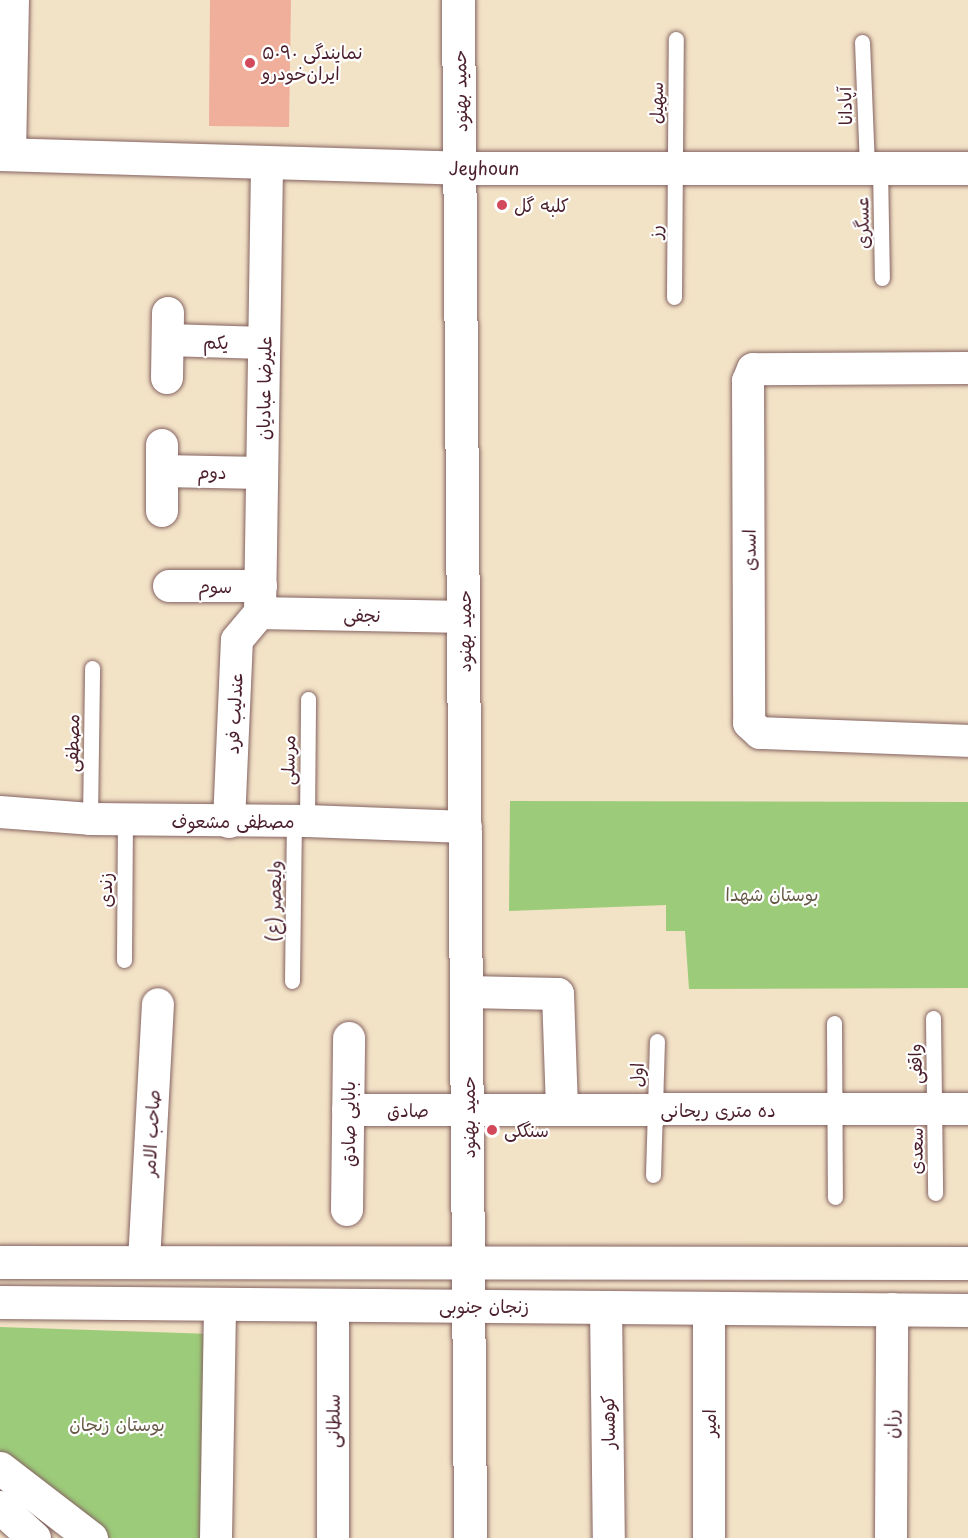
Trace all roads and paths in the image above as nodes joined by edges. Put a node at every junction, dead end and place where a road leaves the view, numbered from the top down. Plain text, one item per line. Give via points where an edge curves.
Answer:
1 (13, 0) edge
2 (458, 0) edge
3 (676, 39) dead end
4 (861, 42) dead end
5 (5, 154) edge
6 (267, 163) junction
7 (461, 168) junction
8 (676, 168) junction
9 (873, 168) junction
10 (968, 168) edge
11 (882, 278) dead end
12 (674, 297) dead end
13 (264, 344) junction
14 (968, 368) edge
15 (167, 378) dead end
16 (262, 473) junction
17 (162, 511) dead end
18 (169, 586) dead end
19 (261, 599) junction
20 (464, 617) junction
21 (92, 668) dead end
22 (309, 699) dead end
23 (968, 741) edge
24 (0, 812) edge
25 (90, 819) junction
26 (125, 820) junction
27 (301, 821) junction
28 (229, 822) junction
29 (466, 827) junction
30 (124, 960) dead end
31 (292, 981) dead end
32 (467, 992) junction
33 (158, 1004) dead end
34 (933, 1018) dead end
35 (834, 1023) dead end
36 (349, 1038) dead end
37 (657, 1041) dead end
38 (936, 1109) junction
39 (968, 1109) edge
40 (348, 1110) junction
41 (562, 1110) junction
42 (656, 1110) junction
43 (834, 1110) junction
44 (468, 1111) junction
45 (653, 1175) dead end
46 (935, 1193) dead end
47 (836, 1197) dead end
48 (347, 1210) dead end
49 (0, 1262) edge
50 (144, 1262) junction
51 (469, 1262) junction
52 (968, 1263) edge
53 (0, 1302) edge
54 (220, 1304) junction
55 (333, 1305) junction
56 (469, 1306) junction
57 (606, 1307) junction
58 (709, 1308) junction
59 (892, 1309) junction
60 (968, 1310) edge
61 (0, 1468) edge
62 (0, 1507) edge
63 (34, 1538) edge
64 (90, 1538) edge
65 (216, 1538) edge
66 (333, 1538) edge
67 (470, 1538) edge
68 (609, 1538) edge
69 (709, 1538) edge
70 (891, 1538) edge

1 - 5 street
2 - 7 main road, حمید بهنود
3 - 8 lane, سهیل
4 - 9 lane, آپادانا
5 - 6 main road, Jeyhoun
6 - 7 main road, Jeyhoun
6 - 13 street, علیرضا عبادیان
7 - 8 main road, Jeyhoun
7 - 20 main road, حمید بهنود
8 - 9 main road, Jeyhoun
8 - 12 lane, رز
9 - 10 main road, Jeyhoun
9 - 11 lane, عسگری
13 - 15 street, یکم via 168,326
13 - 16 street, علیرضا عبادیان
14 - 23 street, اسدی via 753,369 748,381 749,723 760,733
16 - 17 street, دوم via 162,458
16 - 19 street, علیرضا عبادیان
18 - 19 street, سوم
19 - 20 street, نجفی
19 - 28 street, عندلیب فرد via 237,640
20 - 29 main road, حمید بهنود
21 - 25 lane, مصطفی
22 - 27 lane, مرسلی
24 - 25 street, مصطفی مشعوف
25 - 26 street, مصطفی مشعوف
26 - 28 street, مصطفی مشعوف
26 - 30 lane, زندی
27 - 28 street, مصطفی مشعوف
27 - 29 street, مصطفی مشعوف
27 - 31 lane, ولیعصر (ع)
29 - 32 main road, حمید بهنود
32 - 41 street via 558,994
32 - 44 main road, حمید بهنود
33 - 50 street, صاحب الامر
34 - 38 lane, واقفی
35 - 43 lane
36 - 40 street, بابایی صادق
37 - 42 lane, اول
38 - 39 street, ده متری ریحانی
38 - 43 street, ده متری ریحانی
38 - 46 lane, سعدی
40 - 44 street, صادق
40 - 48 street, بابایی صادق
41 - 42 street, ده متری ریحانی
41 - 44 street, ده متری ریحانی
42 - 43 street, ده متری ریحانی
42 - 45 lane, اول
43 - 47 lane
44 - 51 main road, حمید بهنود
49 - 50 main road
50 - 51 main road
51 - 52 main road
51 - 56 main road, حمید بهنود
53 - 54 main road, زنجان جنوبی
54 - 55 main road, زنجان جنوبی
54 - 65 street
55 - 56 main road, زنجان جنوبی
55 - 66 street, سلطانی
56 - 57 main road, زنجان جنوبی
56 - 67 main road
57 - 58 main road, زنجان جنوبی
57 - 68 street, کوهسار
58 - 59 main road, زنجان جنوبی
58 - 69 street, امیر
59 - 60 main road, زنجان جنوبی
59 - 70 street, رزان
61 - 64 main road
62 - 63 main road

